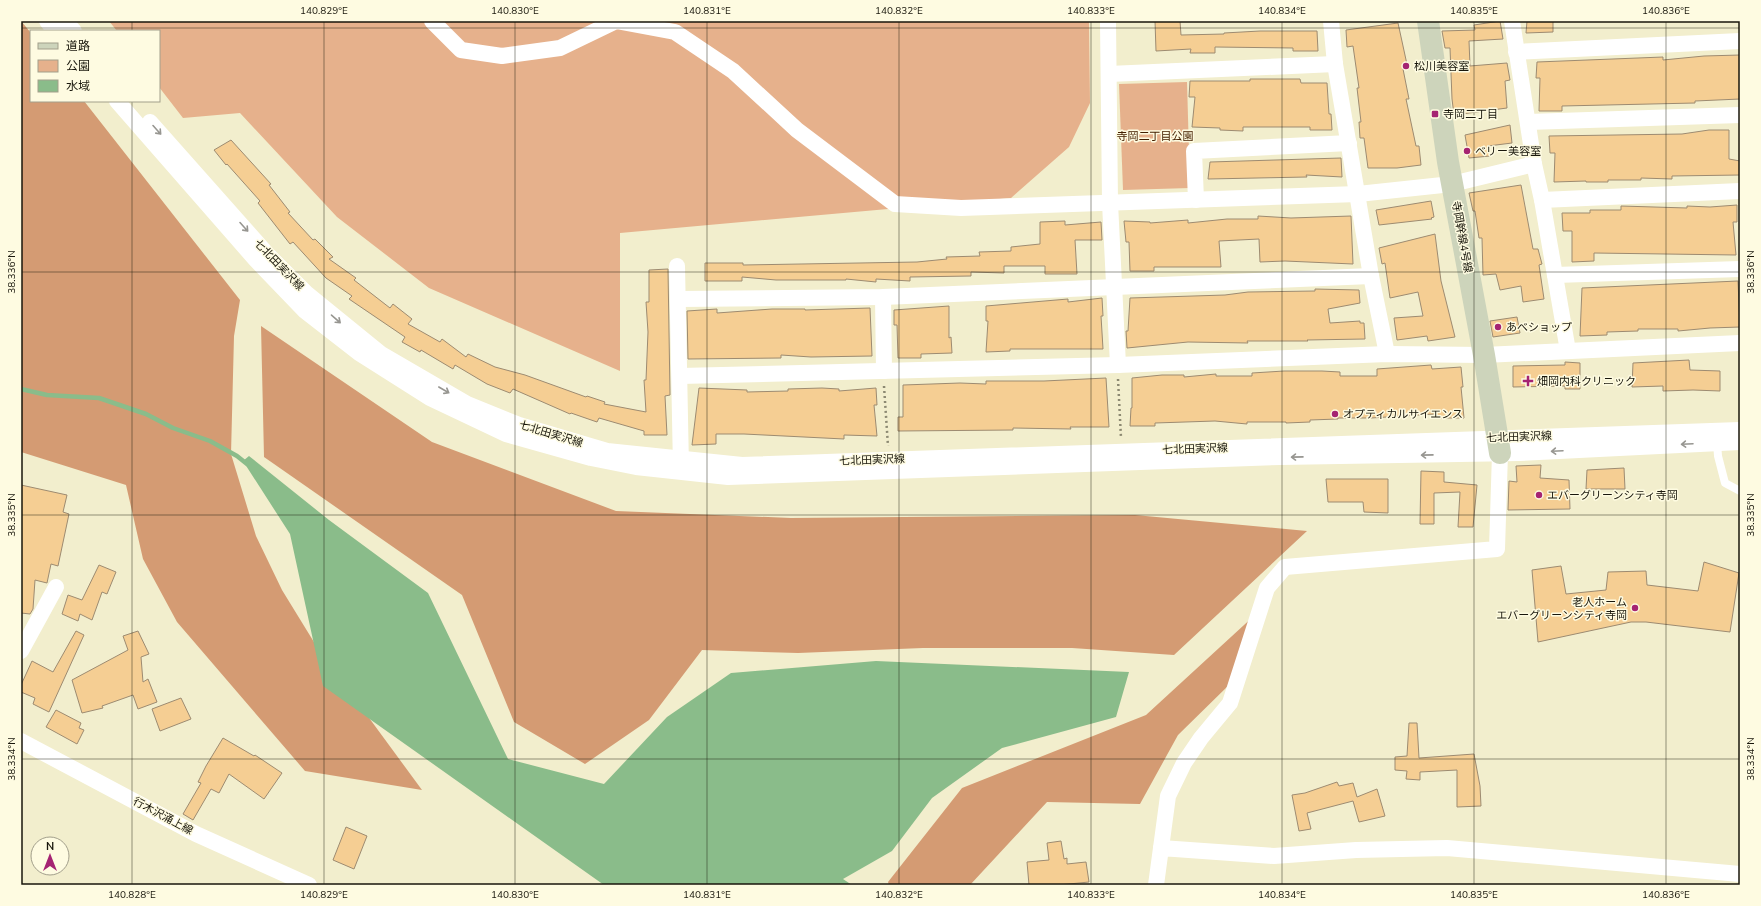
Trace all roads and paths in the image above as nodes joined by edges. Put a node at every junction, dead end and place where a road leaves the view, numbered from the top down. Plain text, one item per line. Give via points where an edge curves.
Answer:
1 (47, 21) edge
2 (65, 21) edge
3 (432, 21) edge
4 (1108, 21) edge
5 (1331, 21) edge
6 (1428, 21) edge
7 (1512, 21) edge
8 (54, 30) edge
9 (73, 30) edge
10 (1740, 41) edge
11 (1516, 52) junction
12 (1335, 64) junction
13 (1109, 74) junction
14 (118, 102) edge
15 (132, 102) edge
16 (1740, 115) edge
17 (1528, 122) junction
18 (1349, 143) junction
19 (1534, 164) junction
20 (1452, 184) junction
21 (1740, 191) edge
22 (1358, 194) junction
23 (1196, 200) junction
24 (1542, 200) junction
25 (1110, 203) junction
26 (677, 266) dead end
27 (1740, 268) edge
28 (1556, 275) junction
29 (1371, 276) junction
30 (1115, 286) junction
31 (883, 297) junction
32 (678, 299) junction
33 (1740, 343) edge
34 (1568, 351) junction
35 (1387, 354) junction
36 (1484, 355) junction
37 (1118, 365) junction
38 (884, 371) junction
39 (680, 376) junction
40 (1740, 430) edge
41 (1121, 441) dead end
42 (1740, 442) edge
43 (1717, 443) junction
44 (1499, 445) junction
45 (888, 448) dead end
46 (681, 466) junction
47 (1740, 491) edge
48 (56, 587) dead end
49 (21, 651) edge
50 (21, 741) edge
51 (1161, 848) junction
52 (1740, 874) edge
53 (309, 885) edge
54 (1156, 885) edge

1 - 8 street
2 - 9 street
3 - 25 street via 461,50 502,56 560,48 616,21 675,32 733,71 796,130 895,204 961,208
4 - 13 street
5 - 12 street
6 - 20 street, 寺岡幹線4号線
7 - 11 street
10 - 11 street
11 - 17 street
12 - 13 street
12 - 18 street
13 - 25 street
14 - 46 street via 256,260 305,311 359,354 430,398 506,434 591,458 636,467
15 -> 46 street, 七北田実沢線 via 268,255 306,293 381,354 467,404 519,425 608,451
16 - 17 street
17 - 19 street
18 - 22 street
18 - 23 street via 1194,151
19 - 20 street
19 - 24 street
20 - 22 street
20 - 36 street, 寺岡幹線4号線
21 - 24 street
22 - 23 street
22 - 29 street
23 - 25 street
24 - 28 street
25 - 30 street
26 - 32 street
27 - 28 street
28 - 34 street
29 - 30 street
29 - 35 street
30 - 31 street
30 - 37 street
31 - 32 street
31 - 38 street
32 - 39 street
33 - 34 street
34 - 36 street
35 - 36 street
35 - 37 street
36 - 44 street, 寺岡幹線4号線
37 - 38 street
37 - 41 path
38 - 39 street
38 - 45 path
39 - 46 street
40 - 44 street, 七北田実沢線
42 - 43 street
43 -> 44 street
43 - 47 lane via 1725,484
44 - 46 street via 1280,457 790,476 728,477
44 - 51 street via 1497,550 1285,566 1267,588 1230,703 1201,738 1168,796
48 - 49 street
50 - 53 street, 行木沢涌上線 via 196,834
51 - 52 street via 1274,856 1356,850 1447,848
51 - 54 street

